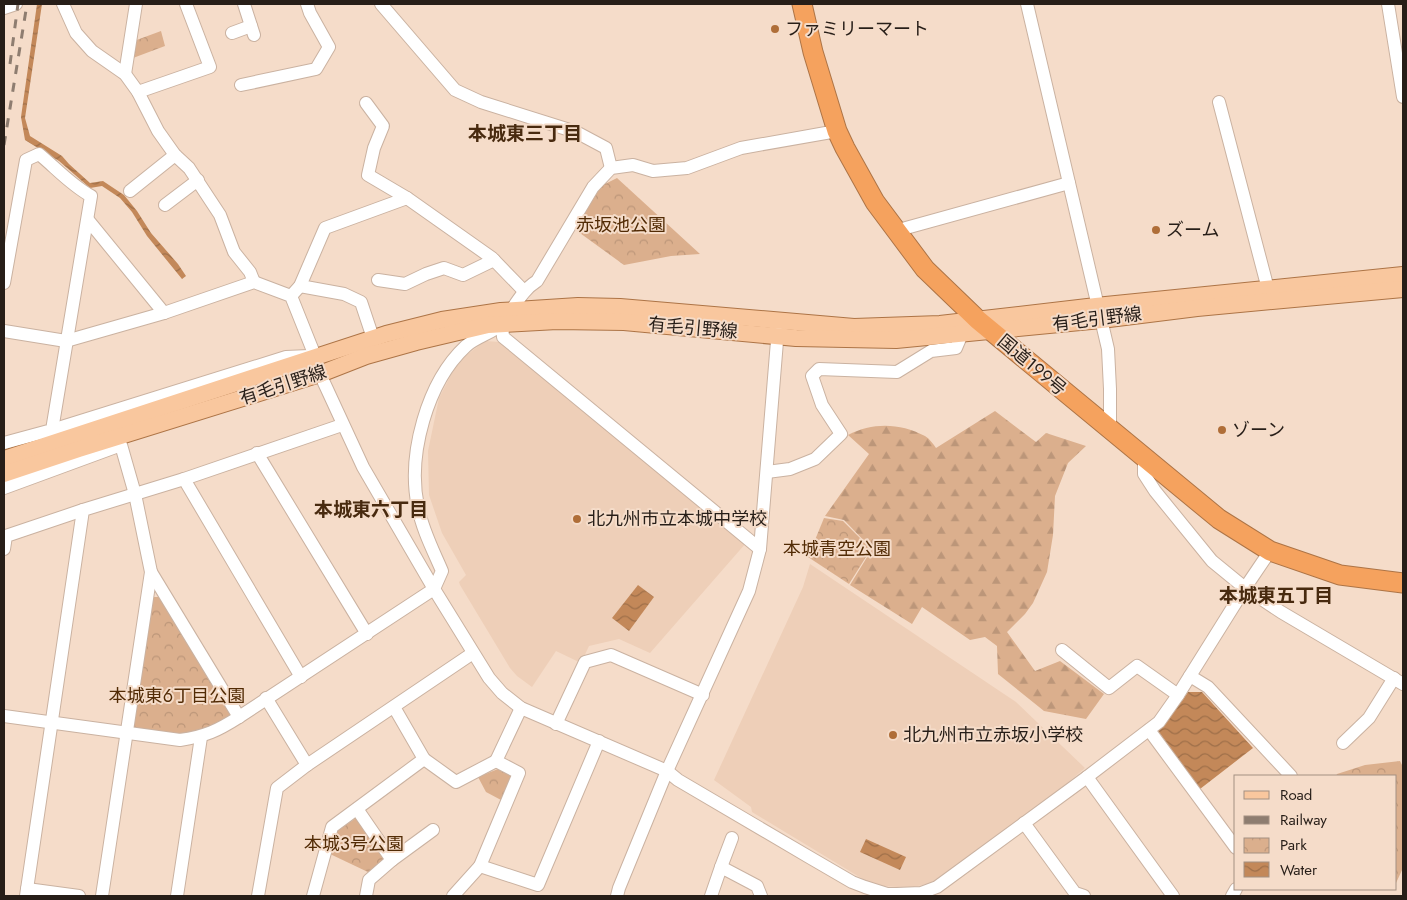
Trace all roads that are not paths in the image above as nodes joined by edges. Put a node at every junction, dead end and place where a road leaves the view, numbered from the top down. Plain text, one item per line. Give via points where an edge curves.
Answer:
1 (63, 4) edge
2 (136, 4) edge
3 (186, 4) edge
4 (244, 4) edge
5 (307, 4) edge
6 (381, 4) edge
7 (802, 4) edge
8 (1027, 4) edge
9 (1388, 4) edge
10 (232, 33) dead end
11 (125, 74) junction
12 (241, 84) dead end
13 (138, 92) junction
14 (1403, 97) edge
15 (1219, 102) dead end
16 (366, 104) dead end
17 (837, 131) junction
18 (175, 155) junction
19 (611, 168) junction
20 (198, 180) junction
21 (1069, 183) junction
22 (130, 191) dead end
23 (407, 198) junction
24 (165, 205) dead end
25 (88, 220) junction
26 (895, 231) junction
27 (494, 260) junction
28 (1403, 275) edge
29 (378, 280) dead end
30 (254, 282) junction
31 (4, 283) edge
32 (1268, 289) junction
33 (1403, 289) edge
34 (295, 291) junction
35 (524, 291) junction
36 (1099, 312) junction
37 (164, 313) junction
38 (507, 317) junction
39 (985, 326) junction
40 (778, 329) junction
41 (4, 331) edge
42 (962, 334) junction
43 (373, 338) junction
44 (66, 341) junction
45 (315, 356) junction
46 (320, 374) junction
47 (342, 425) junction
48 (52, 430) junction
49 (1110, 430) junction
50 (120, 441) junction
51 (78, 442) junction
52 (4, 443) edge
53 (257, 453) junction
54 (1144, 458) junction
55 (4, 459) edge
56 (767, 472) junction
57 (4, 474) edge
58 (184, 479) junction
59 (4, 488) edge
60 (135, 494) junction
61 (83, 510) junction
62 (4, 549) edge
63 (760, 549) junction
64 (1270, 550) junction
65 (151, 572) junction
66 (1403, 583) edge
67 (1245, 588) junction
68 (434, 589) junction
69 (366, 634) junction
70 (1062, 650) dead end
71 (473, 653) junction
72 (1190, 676) junction
73 (301, 677) junction
74 (1398, 681) edge
75 (703, 695) junction
76 (1178, 695) junction
77 (266, 698) junction
78 (394, 707) junction
79 (521, 708) junction
80 (4, 716) edge
81 (239, 718) junction
82 (51, 722) junction
83 (556, 724) junction
84 (1149, 730) junction
85 (126, 732) junction
86 (201, 737) junction
87 (599, 741) junction
88 (1344, 743) dead end
89 (424, 759) junction
90 (496, 761) junction
91 (307, 765) junction
92 (667, 772) junction
93 (1289, 775) edge
94 (1088, 777) junction
95 (356, 809) junction
96 (1024, 823) junction
97 (433, 830) dead end
98 (732, 838) dead end
99 (1234, 845) edge
100 (392, 860) junction
101 (480, 866) junction
102 (721, 867) junction
103 (26, 892) edge
104 (922, 894) edge
105 (79, 896) edge
106 (102, 896) edge
107 (177, 896) edge
108 (258, 896) edge
109 (313, 896) edge
110 (366, 896) edge
111 (453, 896) edge
112 (617, 896) edge
113 (711, 896) edge
114 (761, 896) edge
115 (1084, 896) edge
116 (1174, 896) edge

1 - 11 street via 76,33 92,51
2 - 11 street
3 - 13 street via 210,67
4 - 10 street via 253,31
5 - 12 street via 329,47 316,69
6 - 19 street via 455,90 481,102 576,132 606,148
7 - 17 highway, 国道199号
8 - 21 street
9 - 14 street
11 - 13 street
13 - 18 street via 158,131
15 - 32 street
16 - 23 street via 383,126 368,175
17 - 19 street via 740,148 687,168 653,171 633,165
17 - 26 highway, 国道199号 via 855,168
18 - 20 street
18 - 22 street
19 - 35 street via 592,187 538,281
20 - 24 street
20 - 30 street via 220,215 234,252
21 - 26 street
21 - 36 street
23 - 27 street
23 - 34 street via 325,228
25 - 31 street via 91,196 39,154 26,160
25 - 37 street
25 - 44 street
26 - 39 highway, 国道199号 via 925,269
27 - 29 street via 463,275 444,268 405,284
27 - 35 street
28 - 32 main road, 有毛引野線
30 - 34 street
30 - 37 street
32 - 36 main road, 有毛引野線
33 - 36 main road, 有毛引野線 via 1206,307
34 - 43 street via 344,294 360,302
34 - 45 street
35 - 38 street
36 - 39 main road, 有毛引野線
36 - 49 street via 1108,357
37 - 44 street
38 - 40 main road, 有毛引野線
38 - 43 main road, 有毛引野線 via 442,320
38 - 46 main road, 有毛引野線 via 488,325 366,356
38 - 63 street via 503,337
38 - 68 street via 467,345 447,367 429,402 419,437 416,461 418,506 442,571
39 - 40 main road, 有毛引野線 via 940,324
39 - 42 main road, 有毛引野線
39 - 49 highway, 国道199号
40 - 42 main road, 有毛引野線 via 796,338 896,340
40 - 56 street
41 - 44 street
42 - 56 street via 956,348 932,351 897,372 819,369 812,376 822,405 841,434 815,459 790,469
43 - 45 main road, 有毛引野線
44 - 48 street
45 - 46 street
45 - 48 street via 286,357
45 - 51 main road, 有毛引野線
46 - 47 street
46 - 50 main road, 有毛引野線
47 - 53 street
47 - 68 street
48 - 52 street
49 - 54 highway, 国道199号
50 - 51 main road, 有毛引野線
50 - 59 street
50 - 60 street
51 - 55 main road, 有毛引野線
51 - 57 main road, 有毛引野線
53 - 58 street
53 - 69 street
54 - 64 highway, 国道199号 via 1219,519
54 - 67 street via 1144,474 1156,491 1212,560
56 - 63 street
58 - 60 street
58 - 73 street
60 - 61 street
60 - 65 street
61 - 62 street via 6,536
61 - 82 street
63 - 75 street via 749,590
64 - 66 highway, 国道199号 via 1340,575
64 - 67 street
65 - 81 street
65 - 85 street
67 - 72 street
67 - 74 street
68 - 69 street
68 - 71 street
69 - 73 street
70 - 76 street via 1109,688 1137,666
71 - 78 street
71 - 79 street via 502,693
72 - 76 street
72 - 93 street via 1208,686
73 - 77 street
74 - 88 street
75 - 83 street via 611,655 585,662
75 - 92 street
76 - 84 street via 1159,722
77 - 81 street
77 - 91 street
78 - 89 street
78 - 91 street
79 - 83 street
79 - 90 street
80 - 82 street
81 - 86 street
82 - 85 street
82 - 103 street
83 - 87 street
84 - 94 street
84 - 99 street
85 - 86 street via 180,740
85 - 106 street
86 - 107 street
87 - 92 street
87 - 101 street via 538,885
89 - 90 street via 456,782
89 - 95 street
90 - 101 street via 519,773
91 - 108 street via 277,788
92 - 104 street via 852,882 887,894
92 - 112 street
94 - 96 street
94 - 116 street
95 - 100 street
95 - 109 street via 332,827
96 - 104 street via 937,887
96 - 115 street via 1075,893
97 - 100 street
98 - 102 street
100 - 110 street via 369,880
101 - 111 street
102 - 113 street
102 - 114 street via 757,886
103 - 105 street

